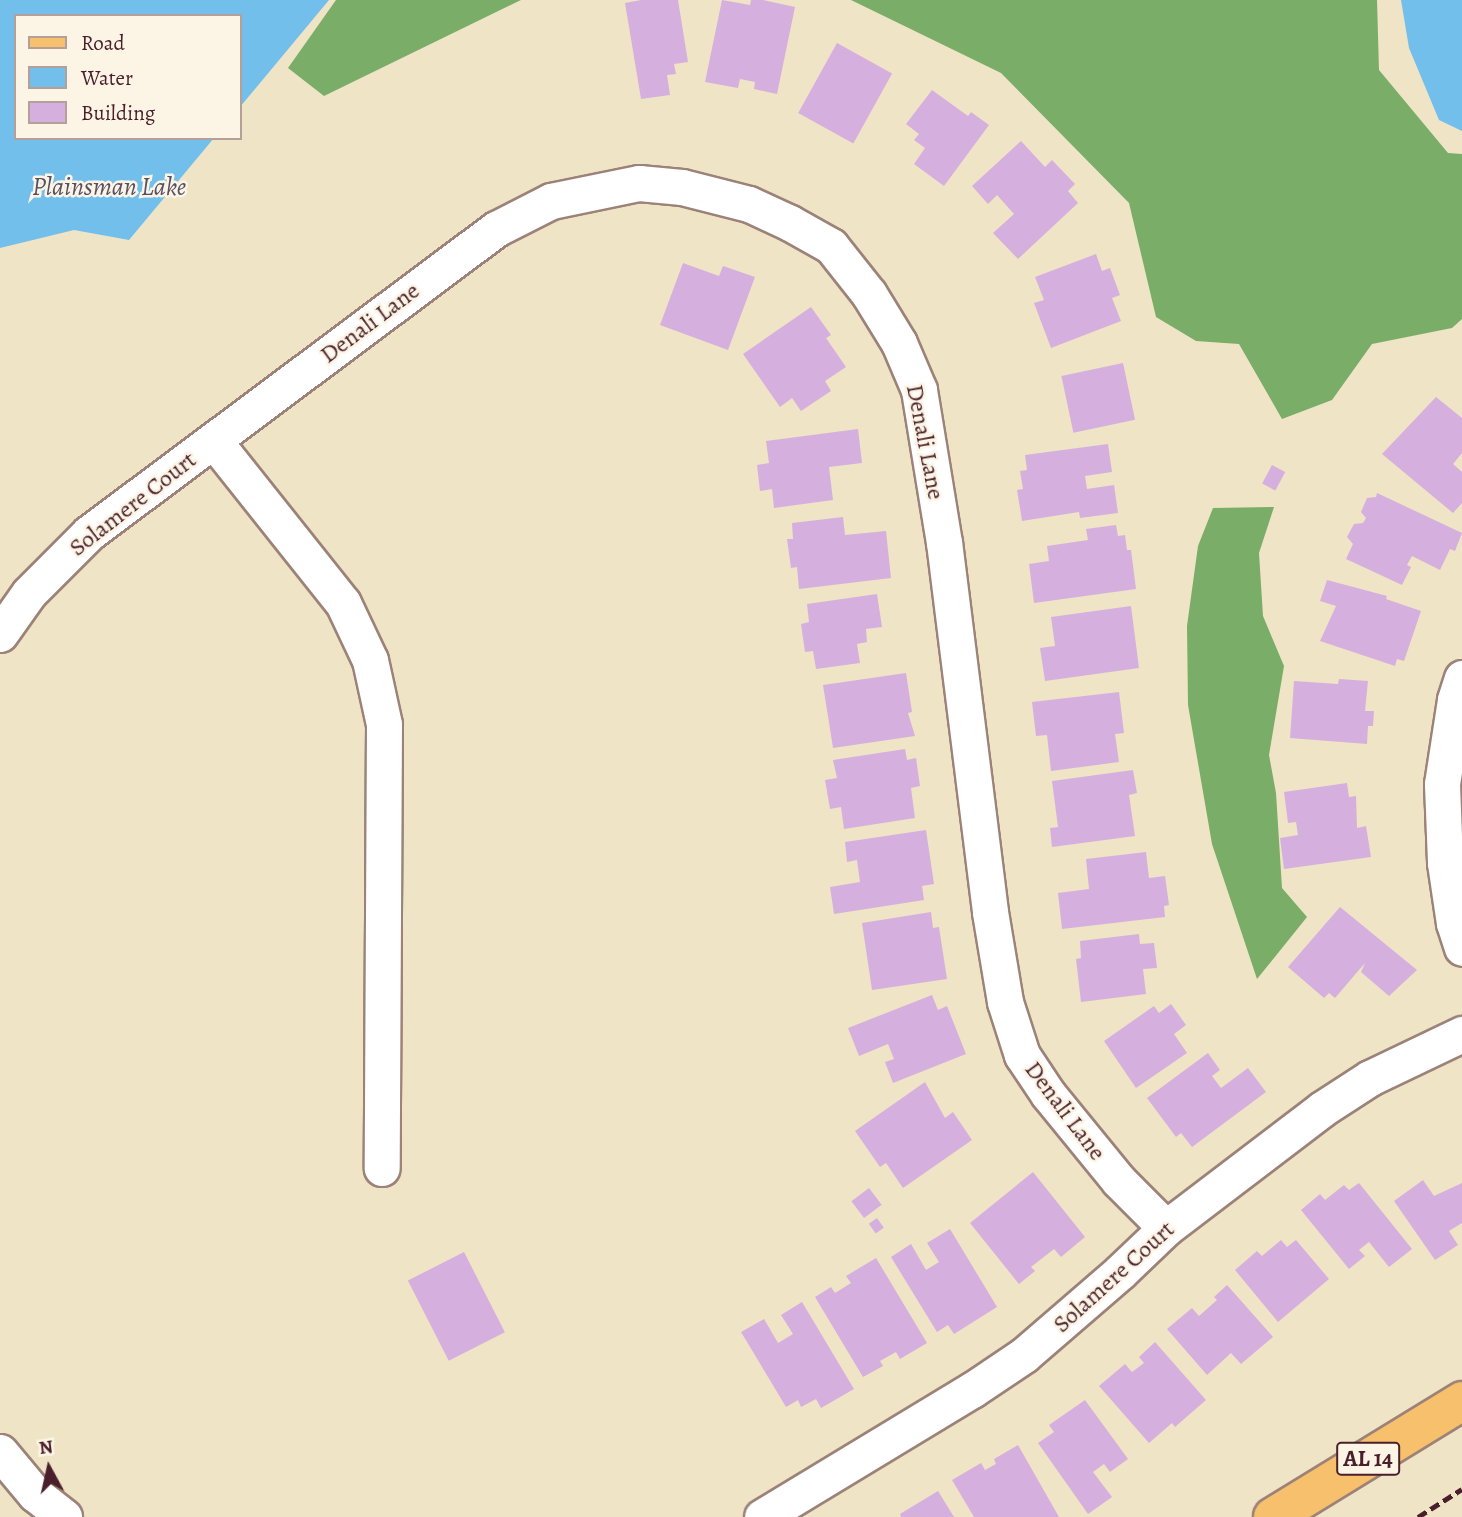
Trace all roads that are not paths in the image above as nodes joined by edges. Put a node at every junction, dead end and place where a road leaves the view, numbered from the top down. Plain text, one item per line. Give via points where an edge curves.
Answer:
1 (214, 441) junction
2 (0, 634) edge
3 (1462, 678) edge
4 (1462, 948) edge
5 (1462, 1034) edge
6 (383, 1168) dead end
7 (1166, 1228) junction
8 (1462, 1401) edge
9 (0, 1451) edge
10 (64, 1517) edge
11 (762, 1517) edge
12 (1273, 1517) edge

1 - 2 street, Solamere Court via 89,533 29,593
1 - 6 street via 337,594 370,660 384,724
1 - 7 street, Denali Lane via 496,229 551,201 639,183 682,187 749,204 831,246 869,293 899,343 919,390 944,542 990,912 1005,1002 1022,1055 1119,1181
3 - 4 street via 1447,744 1442,794 1445,863
5 - 7 street, Solamere Court via 1370,1078
7 - 11 street, Solamere Court via 1024,1355
8 - 12 main road, AL 14
9 - 10 street via 35,1494

